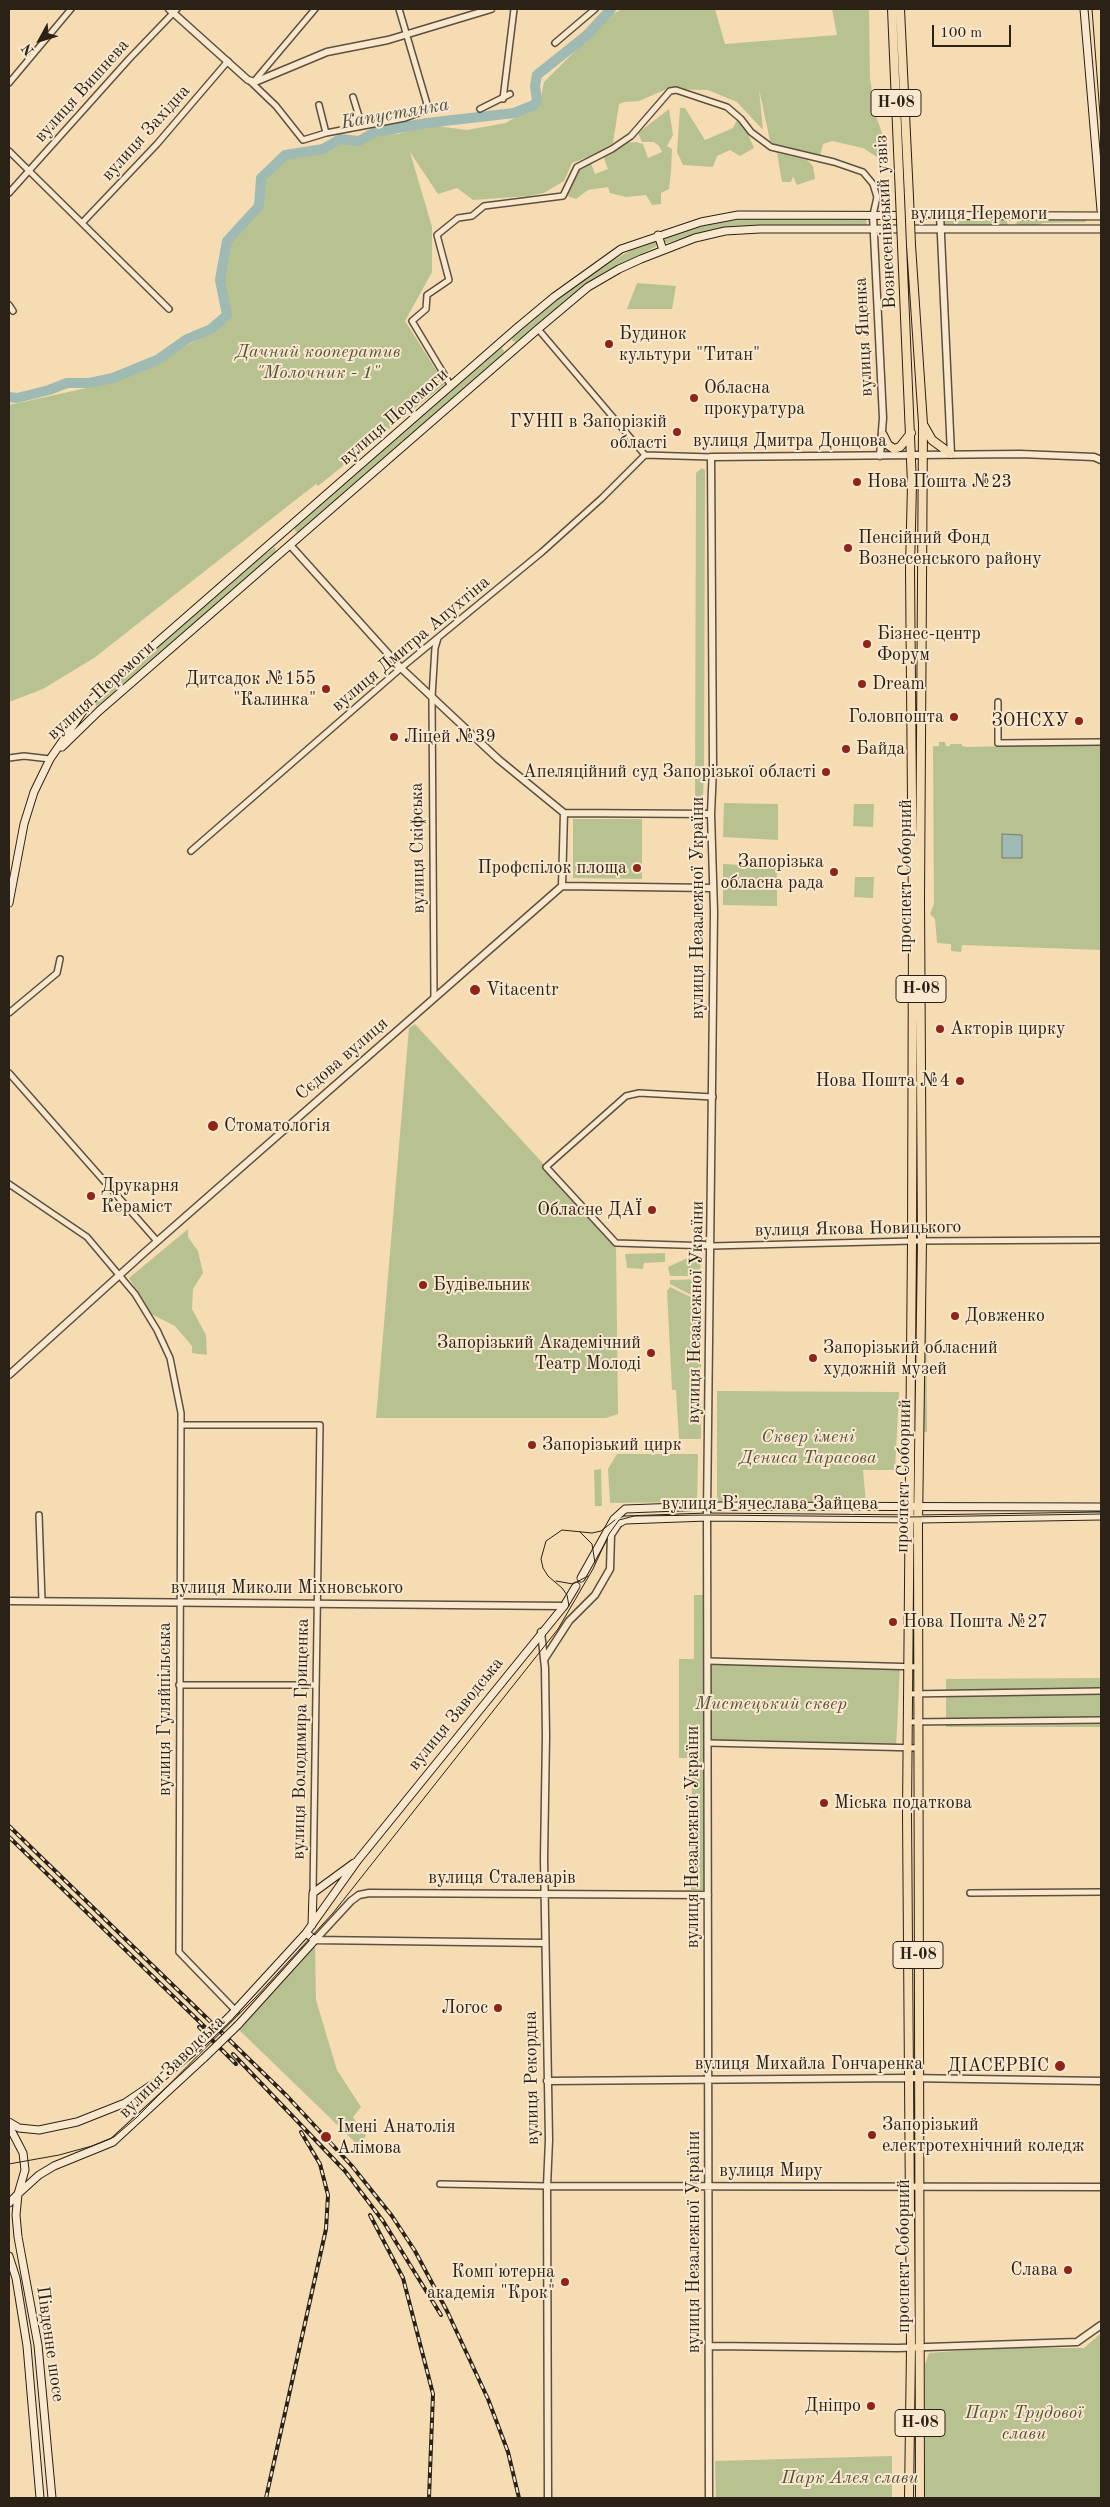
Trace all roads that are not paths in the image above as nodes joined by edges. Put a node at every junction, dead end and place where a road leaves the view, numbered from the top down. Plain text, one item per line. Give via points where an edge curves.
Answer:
1 (71, 9) edge
2 (315, 9) edge
3 (400, 9) edge
4 (491, 9) edge
5 (514, 9) edge
6 (595, 9) edge
7 (892, 9) edge
8 (900, 9) edge
9 (1084, 9) edge
10 (173, 10) edge
11 (407, 34) junction
12 (555, 43) dead end
13 (229, 60) junction
14 (249, 79) junction
15 (9, 83) edge
16 (510, 94) dead end
17 (353, 97) dead end
18 (503, 99) junction
19 (320, 105) dead end
20 (480, 110) dead end
21 (362, 126) junction
22 (326, 133) junction
23 (9, 150) edge
24 (30, 169) junction
25 (9, 193) edge
26 (1101, 210) edge
27 (940, 214) junction
28 (873, 215) junction
29 (1012, 216) junction
30 (1101, 216) edge
31 (82, 223) junction
32 (941, 228) junction
33 (1012, 229) junction
34 (1101, 229) edge
35 (873, 230) junction
36 (658, 236) junction
37 (663, 250) junction
38 (9, 305) edge
39 (169, 309) dead end
40 (14, 310) dead end
41 (538, 328) junction
42 (504, 340) junction
43 (513, 350) junction
44 (452, 386) junction
45 (923, 424) junction
46 (911, 433) junction
47 (882, 435) junction
48 (894, 449) junction
49 (923, 454) junction
50 (951, 454) junction
51 (645, 455) junction
52 (911, 455) junction
53 (880, 456) junction
54 (711, 457) junction
55 (1101, 460) edge
56 (281, 534) junction
57 (290, 544) junction
58 (438, 638) junction
59 (401, 668) junction
60 (432, 697) junction
61 (998, 702) dead end
62 (912, 737) junction
63 (921, 737) junction
64 (1101, 742) edge
65 (9, 758) edge
66 (50, 759) junction
67 (564, 813) junction
68 (711, 814) junction
69 (191, 851) dead end
70 (562, 886) junction
71 (712, 888) junction
72 (920, 894) junction
73 (9, 903) edge
74 (912, 907) junction
75 (60, 959) dead end
76 (434, 998) junction
77 (9, 1013) edge
78 (9, 1072) edge
79 (713, 1097) junction
80 (9, 1184) edge
81 (1101, 1240) edge
82 (157, 1241) junction
83 (912, 1241) junction
84 (922, 1241) junction
85 (711, 1246) junction
86 (120, 1274) junction
87 (9, 1375) edge
88 (181, 1425) junction
89 (707, 1506) junction
90 (908, 1506) junction
91 (919, 1507) junction
92 (1101, 1507) edge
93 (40, 1515) dead end
94 (1101, 1516) edge
95 (707, 1517) junction
96 (908, 1518) junction
97 (918, 1519) junction
98 (616, 1521) junction
99 (581, 1578) dead end
100 (576, 1586) dead end
101 (9, 1601) edge
102 (42, 1602) junction
103 (180, 1602) junction
104 (317, 1603) junction
105 (564, 1606) junction
106 (541, 1632) junction
107 (544, 1658) junction
108 (708, 1661) junction
109 (908, 1666) junction
110 (919, 1667) junction
111 (179, 1685) junction
112 (316, 1685) junction
113 (1101, 1691) edge
114 (908, 1694) junction
115 (919, 1694) junction
116 (1101, 1720) edge
117 (908, 1722) junction
118 (919, 1722) junction
119 (708, 1743) junction
120 (908, 1748) junction
121 (919, 1748) junction
122 (358, 1860) junction
123 (313, 1892) junction
124 (1101, 1892) edge
125 (545, 1893) junction
126 (970, 1893) dead end
127 (708, 1895) junction
128 (312, 1925) junction
129 (306, 1933) junction
130 (315, 1940) junction
131 (544, 1943) junction
132 (236, 2011) junction
133 (908, 2078) junction
134 (709, 2079) junction
135 (918, 2079) junction
136 (548, 2081) junction
137 (1101, 2082) edge
138 (9, 2122) edge
139 (9, 2126) edge
140 (440, 2184) dead end
141 (547, 2186) junction
142 (709, 2186) junction
143 (908, 2187) junction
144 (919, 2187) junction
145 (1101, 2187) edge
146 (18, 2194) junction
147 (9, 2203) edge
148 (9, 2256) edge
149 (1101, 2325) edge
150 (709, 2346) junction
151 (915, 2347) junction
152 (40, 2498) edge
153 (52, 2498) edge
154 (548, 2498) edge
155 (709, 2498) edge
156 (909, 2498) edge
157 (920, 2498) edge

1 - 15 street
2 - 14 street
3 - 11 street
4 - 11 street
5 - 18 street
6 - 12 street
7 - 46 main road, Вознесенівський узвіз / Н-08, bridge
8 - 45 main road, Вознесенівський узвіз / Н-08, bridge
9 - 26 main road
10 - 13 street
10 - 24 street, вулиця Вишнева
11 - 14 street via 327,52
11 - 21 street via 427,104 420,112 405,118
13 - 14 street
13 - 31 street, вулиця Західна via 157,144
14 - 22 street via 304,140
16 - 18 street
17 - 21 street
18 - 20 street
19 - 22 street
21 - 22 street
23 - 24 street
24 - 25 street, вулиця Вишнева
24 - 31 street
27 - 28 main road, вулиця Перемоги
27 - 29 main road, вулиця Перемоги
27 - 32 street
28 - 35 street, вулиця Яценка
28 - 36 main road, вулиця Перемоги via 738,215 701,222
28 - 44 street via 877,197 873,184 863,172 771,146 751,132 727,107 676,90 670,91 630,136 577,167 563,196 484,206 472,216 458,218 438,235 449,280 427,295 426,309 412,321
29 - 30 main road, вулиця Перемоги
29 - 33 main road
31 - 39 street
32 - 33 main road, вулиця Перемоги
32 - 35 main road, вулиця Перемоги
32 - 50 street
33 - 34 main road, вулиця Перемоги
35 - 37 main road, вулиця Перемоги via 725,231
35 - 47 street, вулиця Яценка
36 - 37 main road
36 - 42 main road, вулиця Перемоги via 621,250 592,269
37 - 41 main road, вулиця Перемоги via 588,287
38 - 40 street
41 - 43 main road, вулиця Перемоги
41 - 51 street
42 - 43 main road
42 - 44 main road, вулиця Перемоги
43 - 57 main road, вулиця Перемоги
44 - 56 main road, вулиця Перемоги
45 - 49 main road, проспект Соборний / Н-08
45 - 50 main road via 927,434
46 - 48 main road via 900,447
46 - 52 main road, проспект Соборний / Н-08
47 - 48 main road via 888,446
47 - 53 street, вулиця Яценка
48 - 53 street
49 - 50 street, вулиця Дмитра Донцова
49 - 52 street, вулиця Дмитра Донцова
49 - 63 main road, проспект Соборний / Н-08
50 - 55 street, вулиця Дмитра Донцова via 1020,454
51 - 54 street, вулиця Дмитра Донцова
51 - 58 street, вулиця Дмитра Апухтіна via 548,547
52 - 53 street, вулиця Дмитра Донцова
52 - 62 main road, проспект Соборний / Н-08
53 - 54 street, вулиця Дмитра Донцова
54 - 68 street, вулиця Незалежної України
56 - 57 main road
56 - 66 main road, вулиця Перемоги via 90,701
57 - 59 street
57 - 66 main road, вулиця Перемоги via 99,711
58 - 59 street, вулиця Дмитра Апухтіна
58 - 60 street, вулиця Скіфська
59 - 60 street
59 - 69 street, вулиця Дмитра Апухтіна
60 - 67 street via 498,759
60 - 76 street, вулиця Скіфська
61 - 64 street via 998,743
62 - 63 main road
62 - 74 main road, проспект Соборний / Н-08
63 - 72 main road, проспект Соборний / Н-08
65 - 66 street
66 - 73 main road via 34,792 24,824
67 - 68 street
67 - 70 street
68 - 71 street, вулиця Незалежної України
70 - 71 street
70 - 76 street, Сєдова вулиця
71 - 79 street, вулиця Незалежної України
72 - 74 main road
72 - 84 main road, проспект Соборний / Н-08
74 - 83 main road, проспект Соборний / Н-08
75 - 77 street via 57,973
76 - 82 street, Сєдова вулиця
78 - 82 street
79 - 85 street, вулиця Незалежної України
79 - 85 street, вулиця Якова Новицького via 639,1093 626,1096 546,1167 616,1243
80 - 86 street, вулиця Гуляйпільська via 88,1237
81 - 84 street, вулиця Якова Новицького
82 - 86 street, Сєдова вулиця
83 - 84 street, вулиця Якова Новицького
83 - 85 street, вулиця Якова Новицького
83 - 90 main road, проспект Соборний / Н-08
84 - 91 main road, проспект Соборний / Н-08
85 - 89 street, вулиця Незалежної України
86 - 87 street, Сєдова вулиця
86 - 88 street, вулиця Гуляйпільська via 157,1330 170,1358
88 - 103 street, вулиця Гуляйпільська
88 - 104 street, вулиця Володимира Грищенка via 320,1425
89 - 90 main road, вулиця Вʼячеслава Зайцева
89 - 95 street, вулиця Незалежної України
89 - 98 main road, вулиця Вʼячеслава Зайцева via 625,1509
90 - 91 main road, вулиця Вʼячеслава Зайцева
90 - 96 main road, проспект Соборний / Н-08
91 - 92 main road
91 - 97 main road, проспект Соборний / Н-08
93 - 102 street
94 - 97 main road, вулиця Вʼячеслава Зайцева
95 - 96 main road, вулиця Вʼячеслава Зайцева
95 - 98 main road, вулиця Вʼячеслава Зайцева
95 - 108 street, вулиця Незалежної України
96 - 97 main road, вулиця Вʼячеслава Зайцева
96 - 109 main road, проспект Соборний / Н-08
97 - 110 main road, проспект Соборний / Н-08
98 - 99 main road
98 - 107 street via 611,1535 610,1569 595,1595 569,1621
100 - 105 main road, вулиця Заводська
101 - 102 street, вулиця Миколи Міхновського
102 - 103 street, вулиця Миколи Міхновського
103 - 104 street, вулиця Миколи Міхновського
103 - 111 street, вулиця Гуляйпільська
104 - 105 street, вулиця Миколи Міхновського
104 - 112 street, вулиця Володимира Грищенка
105 - 106 main road, вулиця Заводська
106 - 107 street, вулиця Рекордна
106 - 122 main road, вулиця Заводська
107 - 125 street, вулиця Рекордна
108 - 109 street
108 - 119 street, вулиця Незалежної України
109 - 110 street
109 - 114 main road, проспект Соборний / Н-08
110 - 115 main road, проспект Соборний / Н-08
111 - 112 street
111 - 132 street, вулиця Гуляйпільська via 179,1952
112 - 123 street, вулиця Володимира Грищенка
113 - 115 street
114 - 115 street
114 - 117 main road, проспект Соборний / Н-08
115 - 118 main road, проспект Соборний / Н-08
116 - 118 street
117 - 118 street
117 - 120 main road, проспект Соборний / Н-08
118 - 121 main road, проспект Соборний / Н-08
119 - 120 street
119 - 127 street, вулиця Незалежної України
120 - 121 street
120 - 133 main road, проспект Соборний / Н-08
121 - 135 main road, проспект Соборний / Н-08
122 - 123 main road, вулиця Заводська
122 - 128 main road, вулиця Заводська
123 - 128 main road
124 - 126 street
125 - 127 street, вулиця Сталеварів
125 - 130 street, вулиця Сталеварів via 359,1895
125 - 131 street, вулиця Рекордна
127 - 134 street, вулиця Незалежної України
128 - 129 main road, вулиця Заводська
129 - 130 main road
129 - 132 main road, вулиця Заводська
130 - 131 street
130 - 146 main road, вулиця Заводська, bridge via 238,2025 113,2142 54,2166
131 - 136 street, вулиця Рекордна
132 - 138 main road, вулиця Заводська, bridge via 195,2050 125,2103 78,2122 39,2130 19,2128
133 - 134 street, вулиця Михайла Гончаренка
133 - 135 street, вулиця Михайла Гончаренка
133 - 143 main road, проспект Соборний / Н-08
134 - 136 street, вулиця Михайла Гончаренка
134 - 142 street, вулиця Незалежної України
135 - 137 street, вулиця Михайла Гончаренка
135 - 144 main road, проспект Соборний / Н-08
136 - 141 street, вулиця Рекордна
139 - 146 main road, Південне шосе via 24,2161 25,2170
140 - 141 street, вулиця Миру
141 - 142 street, вулиця Миру
141 - 154 street, вулиця Рекордна
142 - 143 street, вулиця Миру
142 - 150 street, вулиця Незалежної України
143 - 144 street, вулиця Миру
143 - 151 main road, проспект Соборний / Н-08
144 - 145 street, вулиця Миру
144 - 151 main road, проспект Соборний / Н-08
146 - 147 main road, вулиця Заводська
146 - 153 main road, Південне шосе via 18,2237 38,2345
148 - 152 main road, Південне шосе via 16,2278 27,2346
149 - 151 street via 1077,2342
150 - 151 street
150 - 155 street, вулиця Незалежної України
151 - 156 main road, проспект Соборний / Н-08
151 - 157 main road, проспект Соборний / Н-08

